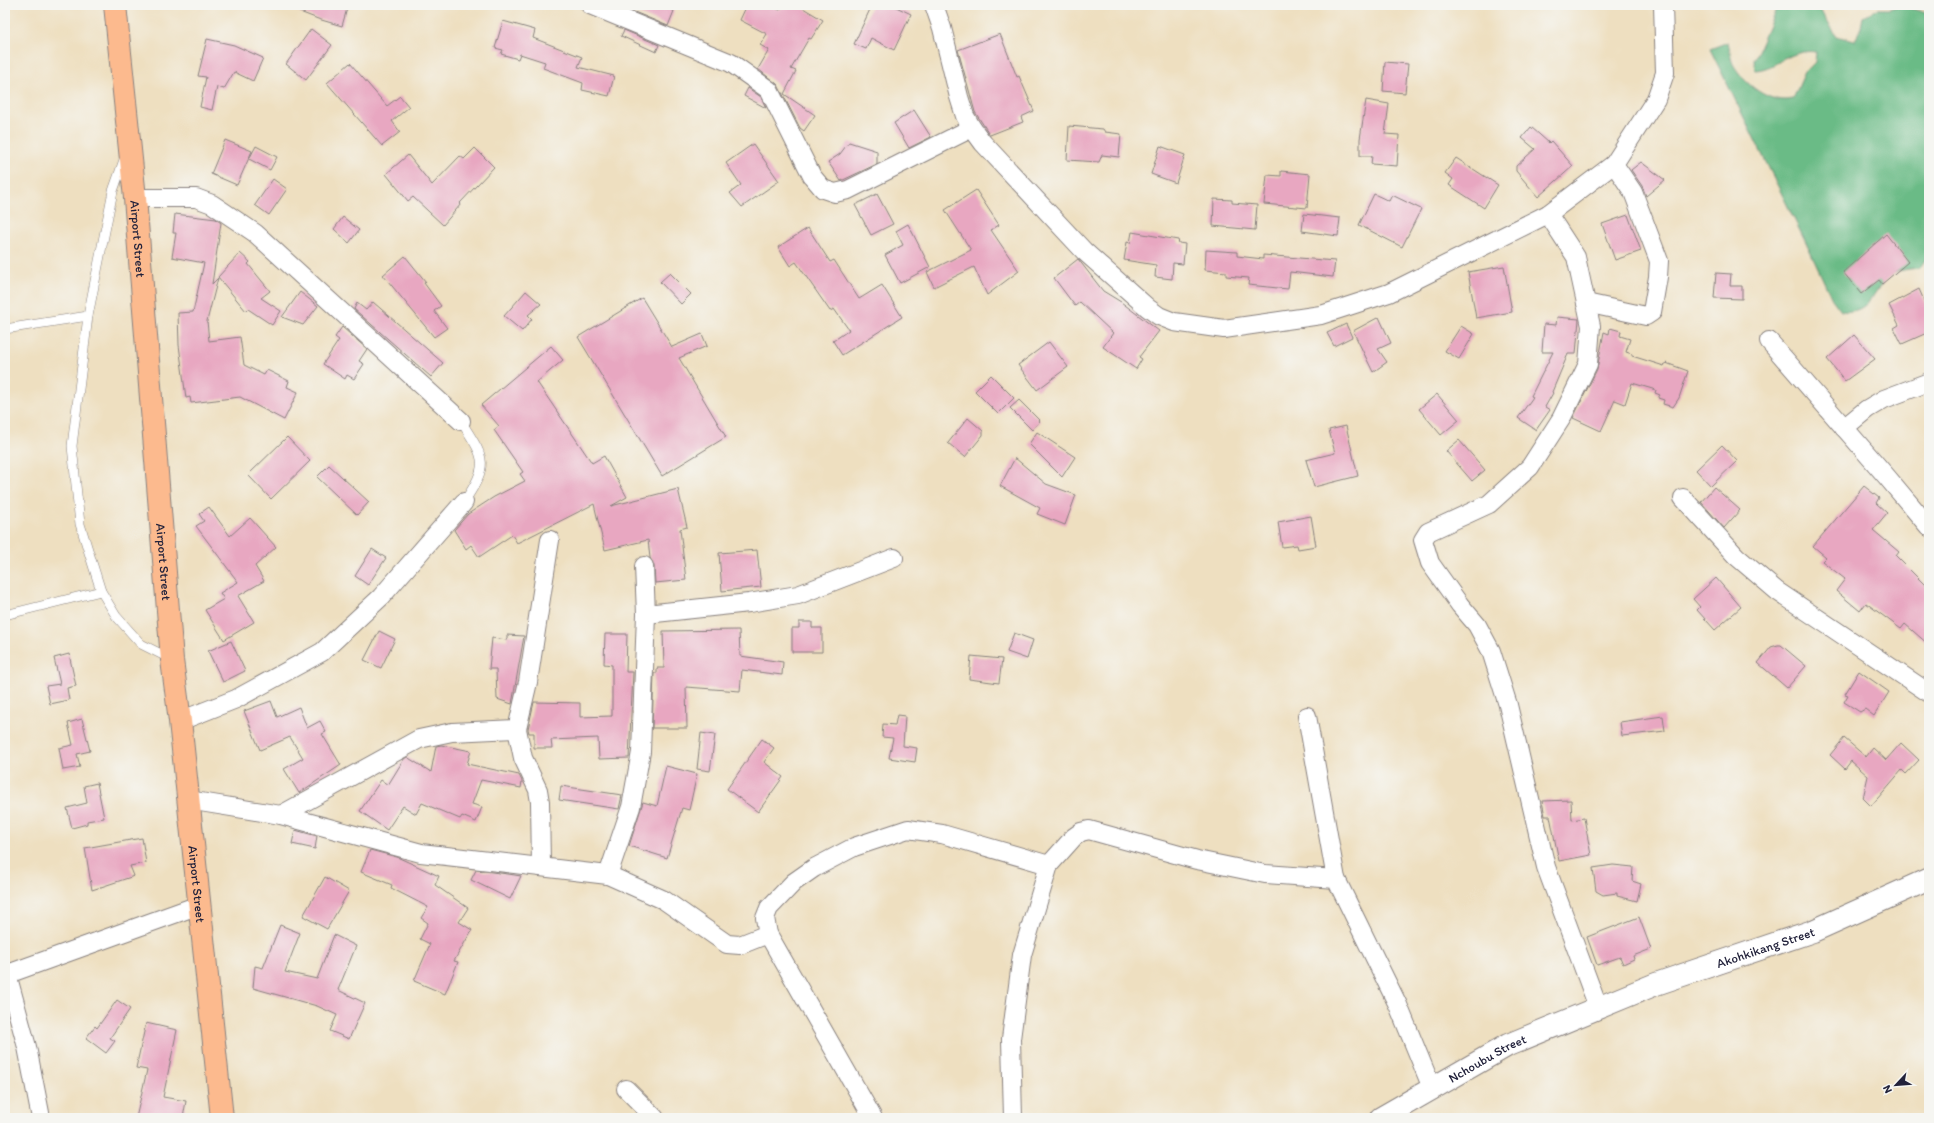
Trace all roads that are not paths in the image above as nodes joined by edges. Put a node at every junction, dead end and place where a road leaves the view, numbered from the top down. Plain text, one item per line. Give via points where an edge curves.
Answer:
1 (115, 5) edge
2 (590, 5) edge
3 (934, 5) edge
4 (1663, 5) edge
5 (972, 128) junction
6 (129, 146) junction
7 (1614, 164) junction
8 (135, 198) junction
9 (1548, 214) junction
10 (1586, 303) junction
11 (88, 316) junction
12 (5, 329) edge
13 (1769, 340) dead end
14 (1929, 382) edge
15 (461, 420) joint
16 (1844, 428) junction
17 (1683, 498) dead end
18 (464, 502) joint
19 (1929, 527) edge
20 (550, 540) dead end
21 (894, 558) dead end
22 (644, 566) dead end
23 (101, 591) junction
24 (646, 614) junction
25 (5, 616) edge
26 (172, 660) junction
27 (1929, 693) edge
28 (1306, 716) dead end
29 (180, 721) junction
30 (518, 729) junction
31 (188, 800) junction
32 (281, 814) junction
33 (1049, 865) junction
34 (541, 866) junction
35 (608, 875) junction
36 (1336, 879) junction
37 (1929, 879) edge
38 (199, 905) junction
39 (768, 934) junction
40 (6, 975) edge
41 (1598, 1007) junction
42 (1432, 1088) junction
43 (626, 1090) dead end
44 (41, 1118) edge
45 (222, 1118) edge
46 (655, 1118) edge
47 (873, 1118) edge
48 (1013, 1118) edge
49 (1381, 1118) edge

1 - 6 highway, Airport Street
2 - 5 street via 731,63 769,90 812,176 823,189 835,193 848,190
3 - 5 street via 959,97
4 - 7 street via 1665,73 1656,99
5 - 9 street via 983,144 1084,251 1148,308 1159,316 1181,323 1224,329 1321,315 1389,293
6 - 8 highway, Airport Street
6 - 11 lane via 113,191
7 - 9 street
7 - 10 street via 1633,192 1659,261 1652,312 1646,316
8 - 15 street via 196,198 212,204 249,229
8 - 26 highway, Airport Street
9 - 10 street via 1576,257
10 - 41 street via 1591,326 1588,364 1561,419 1530,467 1489,504 1428,532 1423,540 1430,562 1477,625 1491,651 1508,704 1546,867
11 - 12 lane
11 - 23 lane via 72,446 80,524
13 - 16 street
14 - 16 street via 1884,399
15 - 18 lane via 476,445 483,464 477,483
16 - 19 street
17 - 27 street via 1736,556 1777,591
18 - 29 street via 381,597 322,652 236,699
20 - 30 street via 528,682
21 - 24 street via 798,595
22 - 24 street
23 - 25 lane
23 - 26 lane via 116,616 142,644
24 - 35 street via 641,752 631,806
26 - 29 highway, Airport Street
28 - 36 street
29 - 31 highway, Airport Street
30 - 32 street via 452,732 419,739
30 - 34 street via 523,758 538,790
31 - 32 street
31 - 38 highway, Airport Street
32 - 34 street via 421,853
33 - 36 street via 1074,837 1089,830 1197,860 1265,874
33 - 39 street via 942,834 908,829 854,847 814,868 794,882 769,908 765,918
33 - 48 street via 1022,955 1011,1039
34 - 35 street
35 - 39 street via 664,900 728,944 740,945
36 - 42 street via 1398,1005
37 - 41 street, Akohkikang Street via 1813,931 1656,984
38 - 40 street
38 - 45 highway, Airport Street
39 - 47 street
40 - 44 street via 27,1047
41 - 42 street, Nchoubu Street via 1508,1045
42 - 49 street, Nchoubu Street
43 - 46 street

